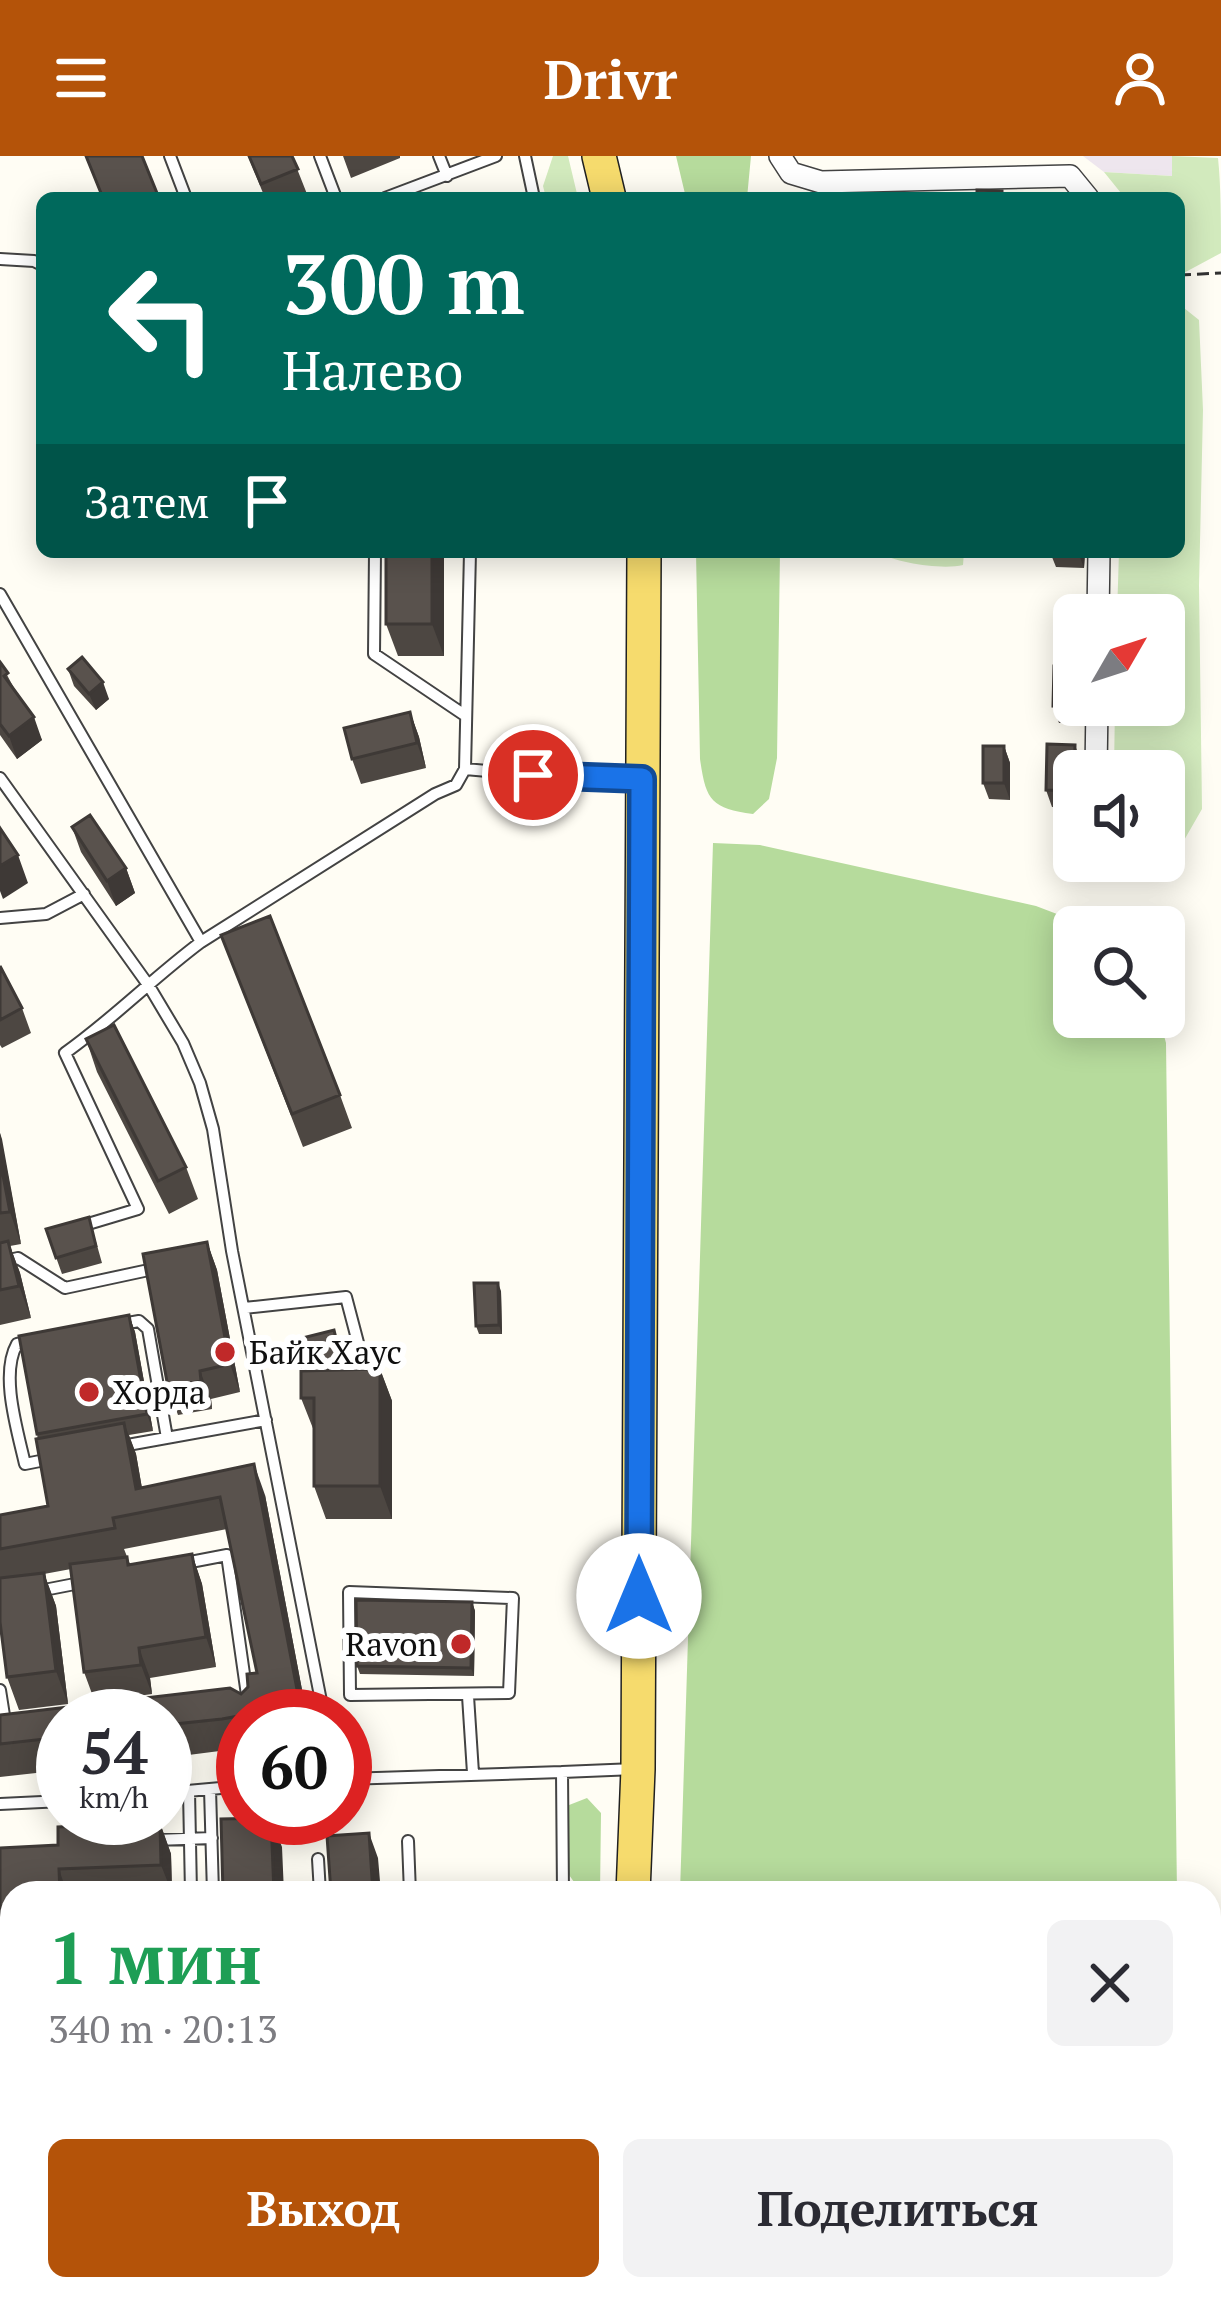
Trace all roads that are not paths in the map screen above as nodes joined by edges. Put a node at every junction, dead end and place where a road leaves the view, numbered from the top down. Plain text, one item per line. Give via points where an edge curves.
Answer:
1 (170, 156) edge
2 (320, 156) edge
3 (439, 156) edge
4 (496, 156) edge
5 (525, 156) edge
6 (599, 156) edge
7 (780, 156) edge
8 (447, 176) junction
9 (898, 189) edge
10 (184, 192) edge
11 (334, 192) edge
12 (402, 192) edge
13 (533, 192) edge
14 (608, 192) edge
15 (1083, 192) edge
16 (0, 260) edge
17 (36, 262) edge
18 (375, 558) edge
19 (470, 558) edge
20 (644, 558) edge
21 (1099, 558) edge
22 (0, 594) edge
23 (1098, 594) edge
24 (466, 716) junction
25 (465, 769) junction
26 (0, 778) edge
27 (642, 779) junction
28 (84, 894) junction
29 (0, 918) edge
30 (201, 942) junction
31 (148, 986) junction
32 (64, 1232) edge
33 (0, 1262) edge
34 (167, 1266) edge
35 (244, 1308) junction
36 (98, 1328) edge
37 (38, 1340) edge
38 (366, 1373) edge
39 (266, 1420) junction
40 (167, 1438) junction
41 (106, 1449) edge
42 (65, 1456) edge
43 (159, 1568) edge
44 (91, 1581) edge
45 (23, 1594) edge
46 (247, 1689) edge
47 (319, 1689) edge
48 (0, 1690) edge
49 (468, 1696) junction
50 (25, 1725) edge
51 (638, 1769) junction
52 (472, 1772) junction
53 (562, 1772) junction
54 (372, 1774) edge
55 (216, 1788) edge
56 (210, 1789) junction
57 (192, 1791) edge
58 (36, 1802) edge
59 (0, 1804) edge
60 (212, 1838) junction
61 (192, 1839) edge
62 (408, 1841) dead end
63 (190, 1845) edge
64 (318, 1858) dead end
65 (191, 1881) edge
66 (213, 1881) edge
67 (319, 1881) edge
68 (410, 1881) edge
69 (563, 1881) edge
70 (634, 1881) edge

1 - 10 lane
2 - 11 lane
3 - 8 lane
4 - 8 lane
5 - 13 lane
6 - 14 main road
7 - 9 street via 791,173 820,182
8 - 12 lane
9 - 15 street via 1070,176
16 - 17 lane
18 - 24 lane via 374,654
19 - 24 lane
20 - 27 main road
21 - 23 street
22 - 30 lane
24 - 25 lane
25 - 27 lane
25 - 30 lane via 456,785
26 - 28 lane
27 - 51 main road
28 - 29 lane via 46,914
28 - 31 lane
30 - 31 lane
31 - 32 lane via 65,1053 138,1209
31 - 35 lane via 200,1083 226,1253
33 - 34 lane via 18,1258 65,1288
35 - 38 lane via 346,1298
35 - 39 lane
36 - 40 lane via 139,1321 148,1330
37 - 42 lane via 8,1355 25,1464
39 - 40 lane
39 - 47 lane
40 - 41 lane
43 - 46 lane via 226,1555
44 - 45 lane
48 - 50 lane via 6,1728
49 - 49 lane via 509,1693 513,1598 349,1592 350,1695
49 - 52 lane
51 - 53 lane
51 - 70 main road
52 - 53 lane
52 - 54 lane
53 - 69 lane
55 - 56 lane
56 - 57 lane
56 - 60 lane
58 - 59 lane
60 - 61 lane
60 - 66 lane
62 - 68 lane
63 - 65 lane
64 - 67 lane

